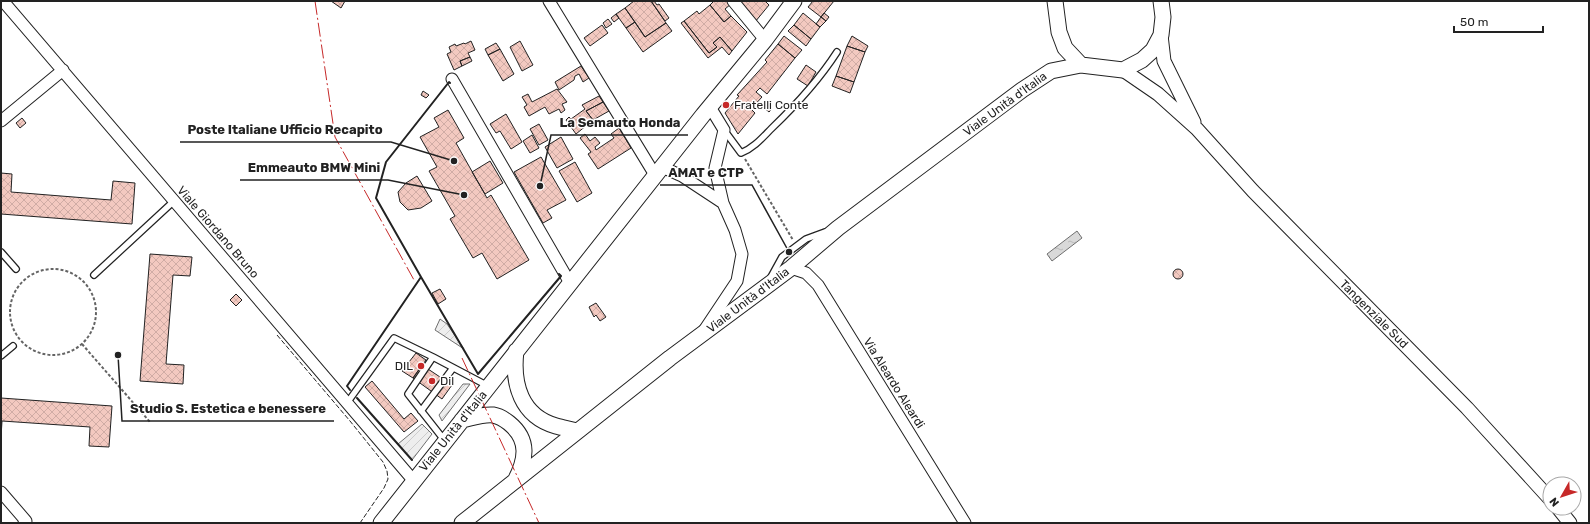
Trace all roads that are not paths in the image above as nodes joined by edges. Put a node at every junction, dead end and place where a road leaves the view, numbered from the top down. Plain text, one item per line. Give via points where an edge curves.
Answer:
1 (3, 1) edge
2 (549, 1) edge
3 (733, 1) edge
4 (794, 1) edge
5 (1055, 1) edge
6 (1161, 1) edge
7 (1161, 35) junction
8 (765, 40) junction
9 (837, 52) dead end
10 (1081, 65) junction
11 (62, 70) junction
12 (1123, 70) junction
13 (452, 79) dead end
14 (710, 106) junction
15 (1, 121) edge
16 (1197, 129) junction
17 (724, 130) junction
18 (658, 171) junction
19 (174, 201) junction
20 (723, 204) junction
21 (838, 228) junction
22 (1, 252) edge
23 (791, 268) junction
24 (16, 269) dead end
25 (94, 275) dead end
26 (570, 283) junction
27 (766, 286) junction
28 (698, 337) junction
29 (13, 346) dead end
30 (516, 351) junction
31 (1, 356) edge
32 (433, 357) junction
33 (453, 368) junction
34 (488, 386) junction
35 (347, 403) junction
36 (421, 411) junction
37 (462, 420) junction
38 (577, 431) junction
39 (445, 441) junction
40 (414, 480) junction
41 (514, 482) junction
42 (1542, 490) edge
43 (1, 492) edge
44 (26, 522) edge
45 (381, 523) edge
46 (462, 523) edge
47 (965, 523) edge

1 - 11 street, Viale Giordano Bruno
2 - 18 street
3 - 8 street
4 - 8 main road, Viale Unità d'Italia
5 - 10 main road via 1064,48
6 - 7 main road
7 - 12 main road via 1153,50 1142,60
7 - 16 street, Tangenziale Sud via 1164,61
8 - 14 main road, Viale Unità d'Italia
9 - 17 lane via 821,76 750,149 741,153
10 - 12 main road, Viale Unità d'Italia
10 - 21 main road, Viale Unità d'Italia via 1050,71
11 - 15 street
11 - 19 street, Viale Giordano Bruno
12 - 16 street, Tangenziale Sud via 1158,94
13 - 26 street
14 - 17 street
14 - 18 main road, Viale Unità d'Italia
16 - 42 street, Tangenziale Sud via 1253,191 1467,408
17 - 20 street via 715,168
18 - 20 street via 682,176
18 - 26 main road, Viale Unità d'Italia
19 - 25 lane
19 - 35 street, Viale Giordano Bruno
20 - 28 street via 742,254 737,281
21 - 23 main road, Viale Unità d'Italia
21 - 27 lane via 806,239 782,257
22 - 24 lane
23 - 27 main road, Viale Unità d'Italia
23 - 47 street, Via Aleardo Aleardi via 806,273 818,285
26 - 30 main road, Viale Unità d'Italia
27 - 28 main road, Viale Unità d'Italia
28 - 38 main road, Viale Unità d'Italia
29 - 31 lane
30 - 34 main road, Viale Unità d'Italia
30 - 38 main road via 515,380 522,398 532,413 555,426
32 - 33 lane
32 - 35 lane via 394,338
32 - 36 lane via 408,394
33 - 34 lane
33 - 36 lane
34 - 37 main road, Viale Unità d'Italia
35 - 40 street, Viale Giordano Bruno
36 - 39 lane
37 - 39 main road, Viale Unità d'Italia
37 - 41 main road via 493,415 503,418 514,427 522,437 525,455
38 - 41 main road, Viale Unità d'Italia
39 - 40 main road, Viale Unità d'Italia
40 - 45 main road, Viale Unità d'Italia
41 - 46 main road, Viale Unità d'Italia
43 - 44 street

